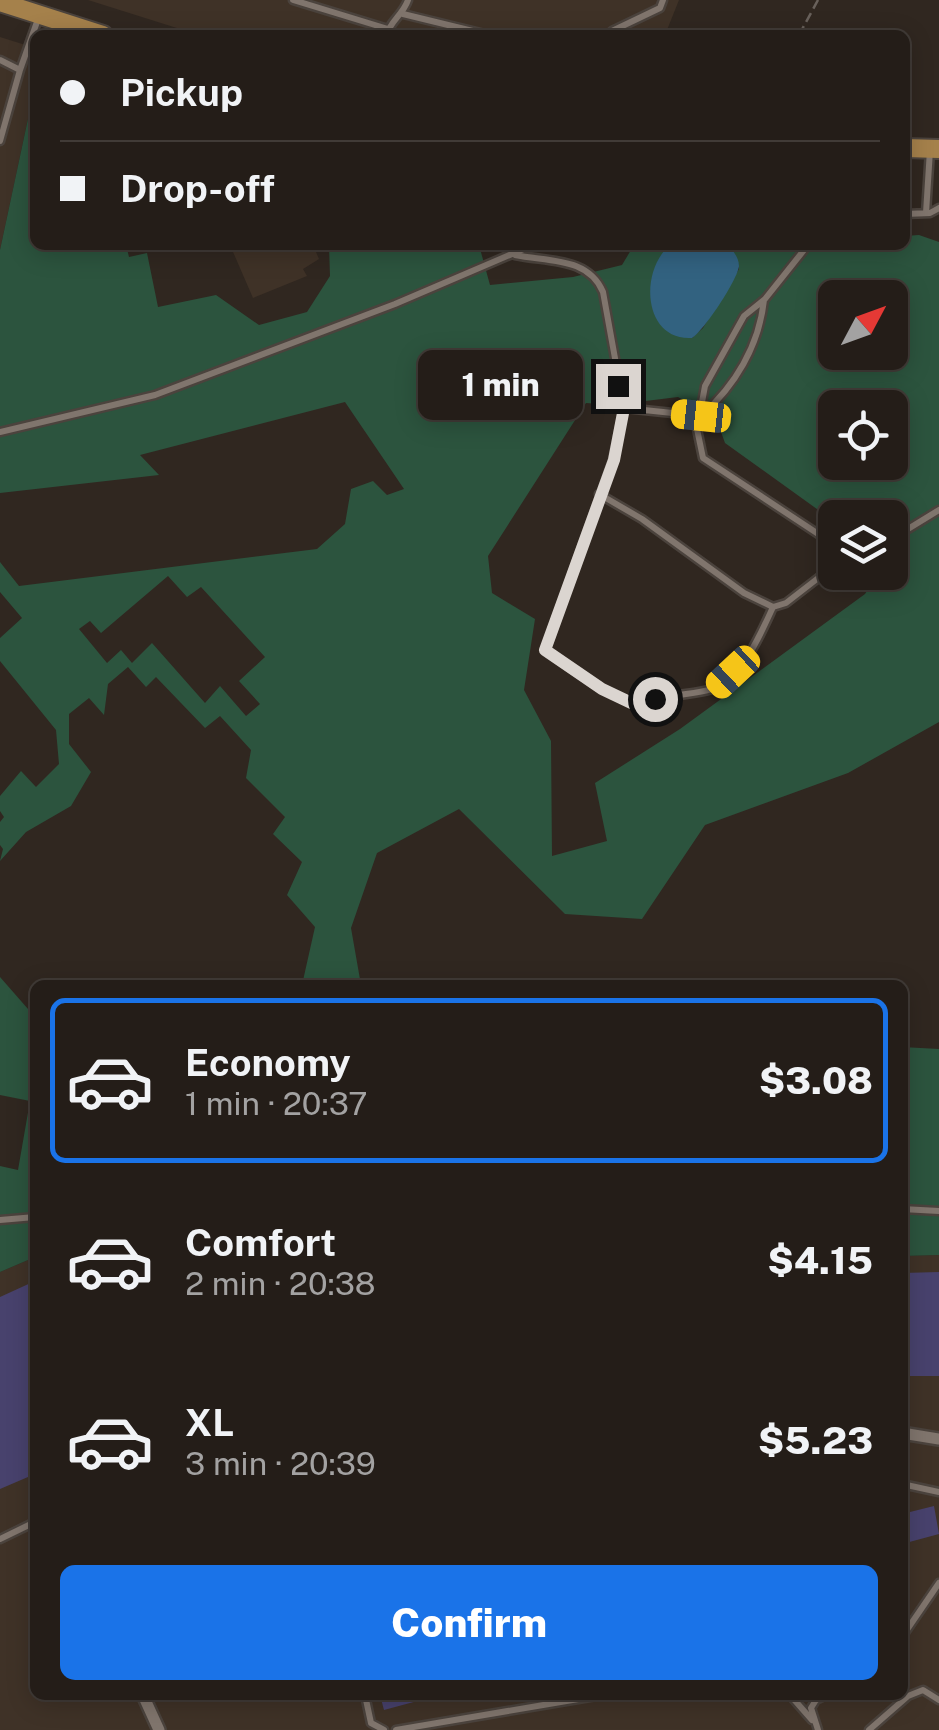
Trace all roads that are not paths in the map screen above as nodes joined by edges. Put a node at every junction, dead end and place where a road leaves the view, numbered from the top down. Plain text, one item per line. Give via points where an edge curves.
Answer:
1 (293, 0) edge
2 (408, 0) edge
3 (663, 0) edge
4 (0, 2) edge
5 (40, 14) junction
6 (403, 14) junction
7 (34, 30) edge
8 (89, 30) edge
9 (381, 30) edge
10 (389, 30) edge
11 (469, 30) edge
12 (614, 30) edge
13 (30, 42) edge
14 (0, 60) edge
15 (20, 70) junction
16 (0, 141) edge
17 (910, 148) edge
18 (935, 149) edge
19 (939, 208) edge
20 (926, 213) junction
21 (910, 214) edge
22 (514, 250) edge
23 (524, 250) edge
24 (804, 250) edge
25 (516, 255) junction
26 (765, 299) junction
27 (624, 408) junction
28 (701, 416) junction
29 (0, 432) edge
30 (599, 494) junction
31 (939, 510) edge
32 (908, 529) edge
33 (818, 535) edge
34 (818, 579) edge
35 (773, 607) junction
36 (908, 1209) edge
37 (939, 1210) edge
38 (30, 1217) edge
39 (0, 1220) edge
40 (908, 1435) edge
41 (939, 1439) edge
42 (908, 1485) edge
43 (939, 1492) edge
44 (30, 1524) edge
45 (0, 1539) edge
46 (939, 1584) edge
47 (908, 1628) edge
48 (908, 1696) edge
49 (144, 1700) edge
50 (365, 1700) edge
51 (573, 1700) edge
52 (795, 1700) edge
53 (816, 1700) edge
54 (903, 1700) edge
55 (939, 1700) edge
56 (813, 1720) junction
57 (158, 1730) edge
58 (384, 1730) edge
59 (396, 1730) edge
60 (818, 1730) edge
61 (869, 1730) edge

1 - 9 lane
2 - 6 lane
3 - 12 lane via 660,8
4 - 5 main road
5 - 7 lane
5 - 8 main road
6 - 10 lane
6 - 11 lane
13 - 15 lane
14 - 15 lane
15 - 16 lane
17 - 18 main road
18 - 20 lane
19 - 20 lane
20 - 21 lane
22 - 25 lane
23 - 25 lane
24 - 26 lane
25 - 27 lane via 578,264 597,278
25 - 29 lane via 155,396
26 - 28 lane via 753,345 724,396
26 - 28 lane via 744,316 705,386
27 - 28 lane
27 - 30 lane
28 - 33 lane via 704,458
30 - 35 lane
30 - 35 lane via 545,650 602,689 644,709 655,699 715,688 751,655
31 - 32 lane
34 - 35 lane
36 - 37 lane
38 - 39 lane
40 - 41 street
42 - 43 lane
44 - 45 lane
46 - 47 lane
48 - 55 lane via 923,1690
49 - 57 street
50 - 58 lane via 371,1723
51 - 59 lane
52 - 56 lane
53 - 56 lane
54 - 61 lane
56 - 60 lane

